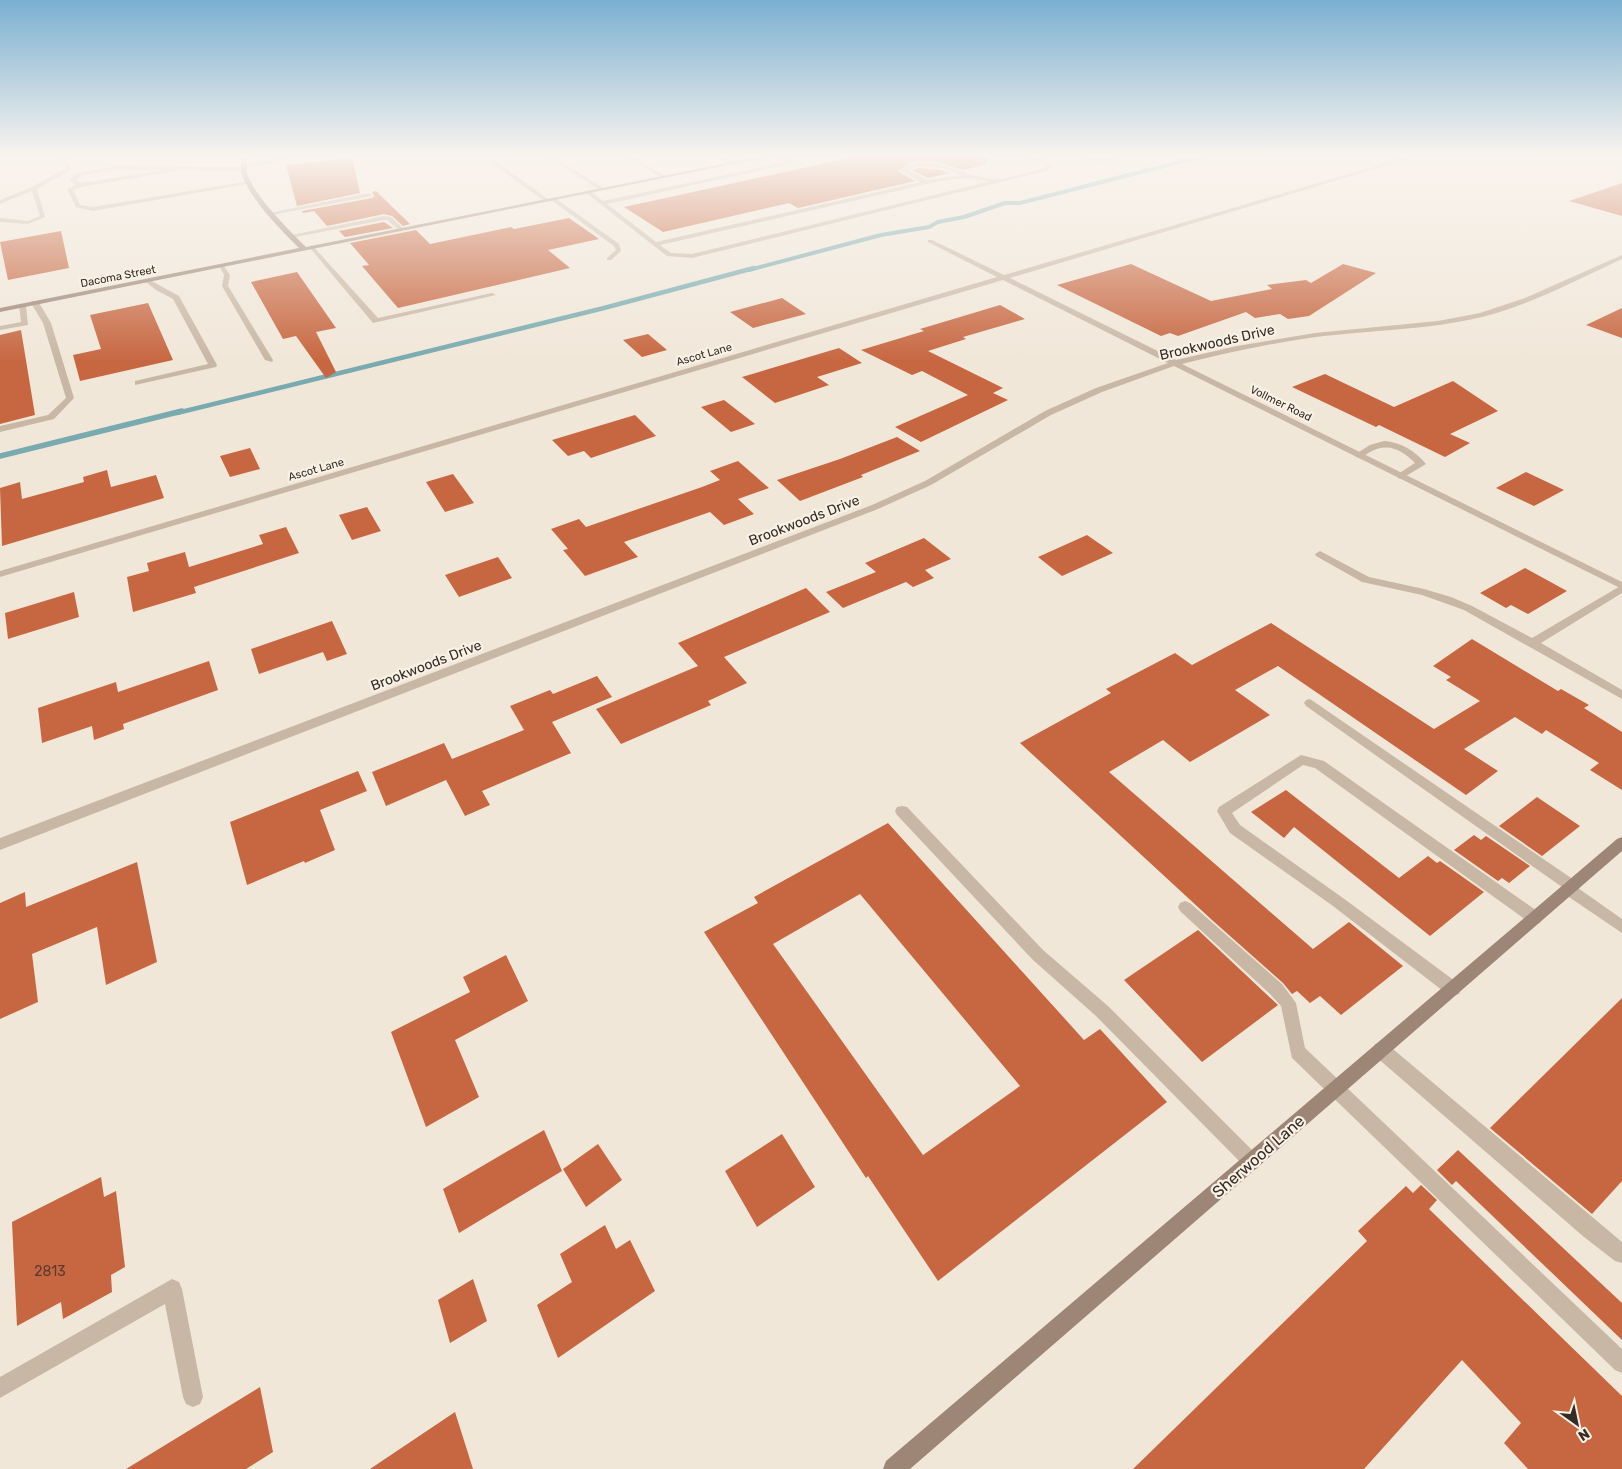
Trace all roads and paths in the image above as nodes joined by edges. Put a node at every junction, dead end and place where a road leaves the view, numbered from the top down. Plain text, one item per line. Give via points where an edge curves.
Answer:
1 (281, 225) edge
2 (350, 225) edge
3 (396, 225) edge
4 (423, 225) edge
5 (589, 225) edge
6 (630, 225) edge
7 (740, 225) edge
8 (821, 225) edge
9 (1184, 225) edge
10 (401, 229) junction
11 (290, 236) junction
12 (930, 241) dead end
13 (655, 244) junction
14 (308, 248) junction
15 (1622, 257) edge
16 (609, 259) dead end
17 (221, 266) junction
18 (1004, 278) junction
19 (148, 281) junction
20 (492, 294) dead end
21 (35, 303) junction
22 (22, 306) junction
23 (0, 310) edge
24 (0, 328) edge
25 (268, 360) dead end
26 (1175, 363) junction
27 (138, 383) dead end
28 (0, 429) edge
29 (1359, 455) junction
30 (1401, 476) junction
31 (1320, 554) dead end
32 (0, 574) edge
33 (1622, 587) edge
34 (1532, 643) junction
35 (1622, 695) edge
36 (1310, 703) dead end
37 (902, 811) dead end
38 (1622, 843) edge
39 (0, 844) edge
40 (1570, 888) junction
41 (1185, 907) dead end
42 (1535, 918) junction
43 (1622, 927) edge
44 (1453, 989) junction
45 (1381, 1050) junction
46 (1336, 1089) junction
47 (1252, 1162) junction
48 (1622, 1254) edge
49 (1622, 1363) edge
50 (0, 1388) edge
51 (193, 1397) dead end
52 (894, 1469) edge

1 - 11 main road
2 - 11 street
3 - 10 street
4 - 10 main road, Dacoma Street
5 - 16 street via 617,245 619,250
6 - 13 street
7 - 13 street
8 - 13 street via 692,256 669,255
9 - 18 street, Ascot Lane
10 - 14 main road, Dacoma Street
11 - 14 main road
12 - 18 street, Vollmer Road
14 - 17 main road, Dacoma Street
14 - 20 street via 376,321
15 - 26 street, Brookwoods Drive via 1528,300 1481,316 1315,335 1236,348
17 - 19 main road, Dacoma Street
17 - 25 street via 227,275 224,286
18 - 26 street, Vollmer Road
18 - 32 street, Ascot Lane
19 - 21 main road, Dacoma Street
19 - 27 street via 176,298 213,365
21 - 22 main road, Dacoma Street
21 - 28 street via 47,323 70,398 51,417
22 - 23 main road, Dacoma Street
22 - 24 street via 25,323
26 - 29 street, Vollmer Road
26 - 39 street, Brookwoods Drive via 1099,390 1048,413 928,483 875,507
29 - 30 street, Vollmer Road
29 - 30 street via 1378,445 1396,445 1414,455 1421,464
30 - 33 street, Vollmer Road
31 - 34 street via 1366,580 1424,592 1468,608
33 - 34 street
34 - 35 street
36 - 40 street
37 - 47 street via 1038,955 1102,1011
38 - 40 main road, Sherwood Lane
40 - 42 main road, Sherwood Lane
40 - 43 street
41 - 46 street via 1288,1003 1298,1052
42 - 44 main road, Sherwood Lane
42 - 44 street via 1319,764 1301,760 1224,811 1235,829
44 - 45 main road, Sherwood Lane
45 - 46 main road, Sherwood Lane
45 - 48 street
46 - 47 main road, Sherwood Lane
46 - 49 street
47 - 52 main road, Sherwood Lane
50 - 51 street via 172,1289

